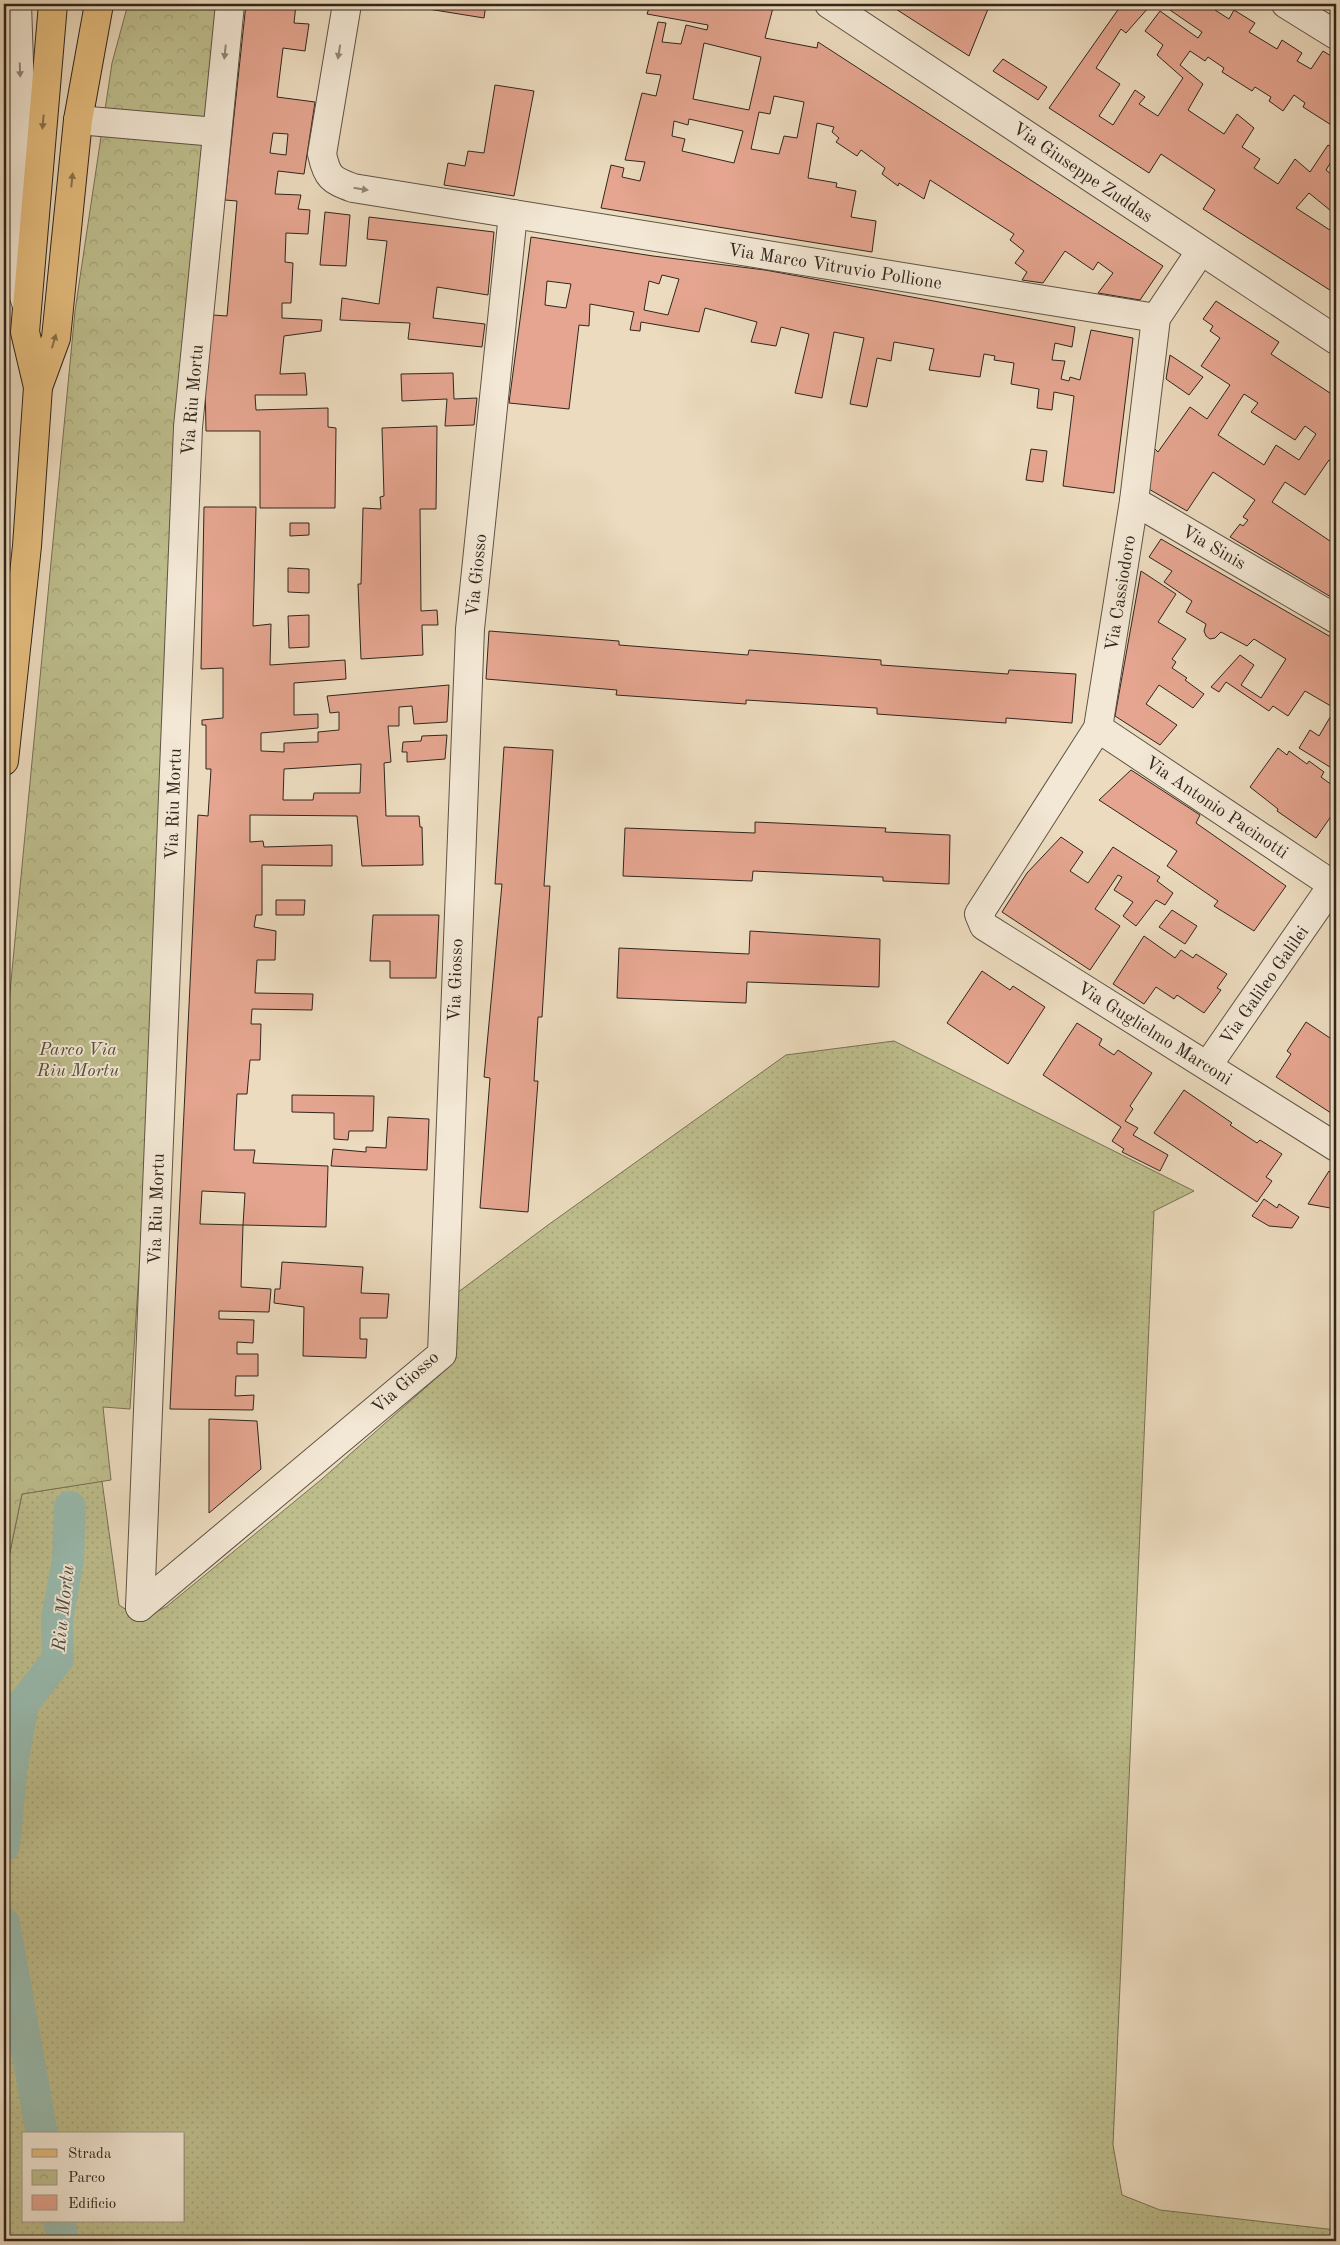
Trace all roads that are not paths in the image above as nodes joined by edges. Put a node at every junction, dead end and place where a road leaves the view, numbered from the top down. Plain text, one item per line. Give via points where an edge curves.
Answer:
1 (17, 4) edge
2 (53, 4) edge
3 (99, 4) edge
4 (230, 4) edge
5 (347, 4) edge
6 (829, 4) edge
7 (1286, 4) edge
8 (1336, 35) edge
9 (78, 120) junction
10 (216, 132) junction
11 (513, 214) junction
12 (1200, 252) junction
13 (27, 306) junction
14 (1156, 318) junction
15 (1336, 340) edge
16 (38, 387) junction
17 (1134, 501) junction
18 (1336, 619) edge
19 (1098, 728) junction
20 (4, 761) edge
21 (1335, 884) edge
22 (979, 914) joint
23 (1208, 1065) junction
24 (1336, 1147) edge
25 (140, 1606) joint

1 -> 13 street via 20,92 11,256
2 -> 13 main road
3 - 9 main road
4 -> 10 street, Via Riu Mortu
5 -> 11 street, Via Marco Vitruvio Pollione via 322,154 327,174 353,188
6 - 12 street, Via Giuseppe Zuddas
7 - 8 street
9 - 10 street
16 -> 9 main road via 56,338
10 - 25 street, Via Riu Mortu via 188,427
11 - 14 street, Via Marco Vitruvio Pollione
11 - 25 street, Via Giosso via 470,628 442,1354
12 - 14 street, Via Cassiodoro
12 - 15 street, Via Giuseppe Zuddas
13 - 16 main road via 25,332
14 - 17 street, Via Cassiodoro
16 - 20 main road via 27,546
17 - 18 street, Via Sinis
17 - 19 street, Via Cassiodoro
19 - 21 street, Via Antonio Pacinotti
19 - 22 street, Via Cassiodoro
21 - 23 street, Via Galileo Galilei
22 - 23 street, Via Guglielmo Marconi via 984,926
23 - 24 street, Via Guglielmo Marconi

